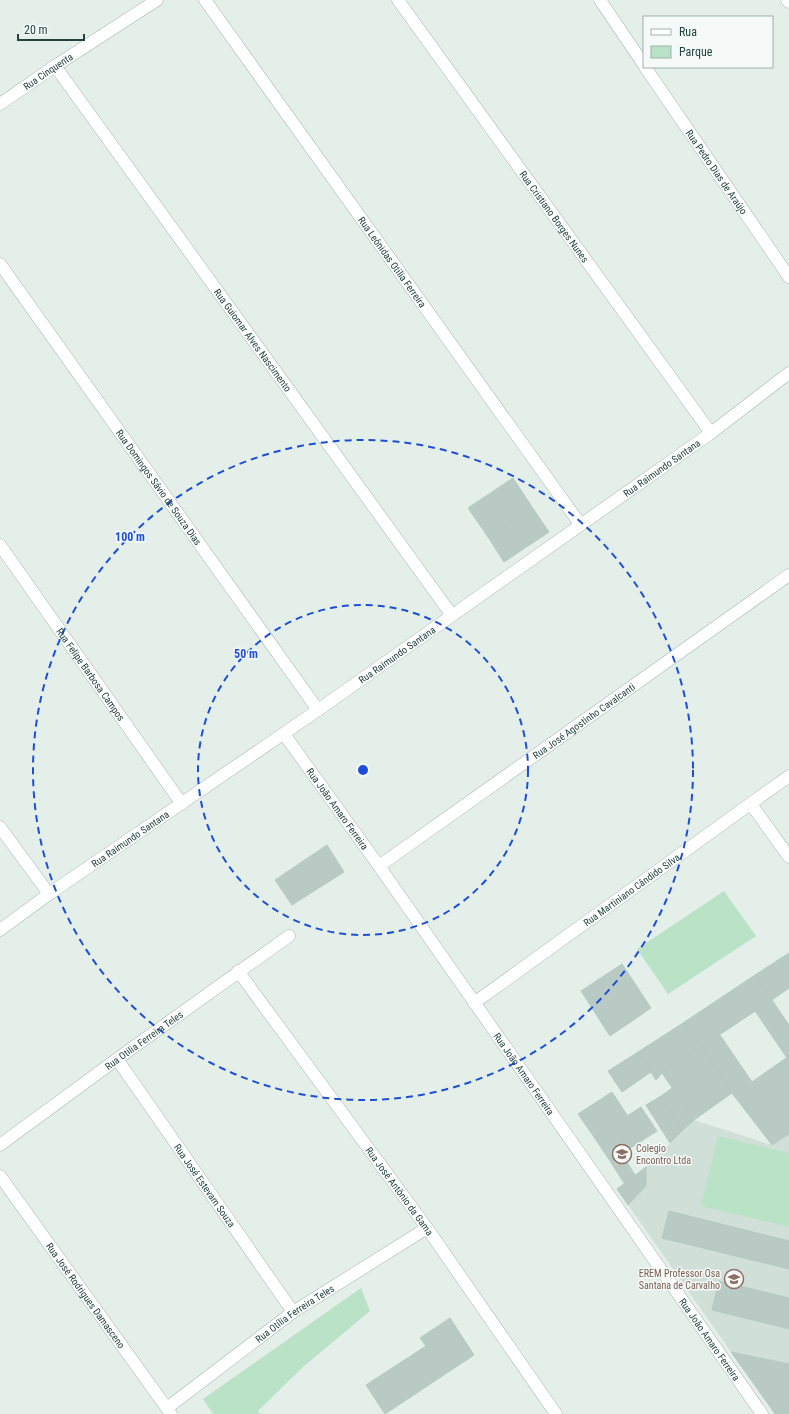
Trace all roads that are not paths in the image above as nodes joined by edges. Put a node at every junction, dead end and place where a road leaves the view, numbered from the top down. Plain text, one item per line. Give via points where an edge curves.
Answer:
1 (157, 0) edge
2 (205, 0) edge
3 (398, 0) edge
4 (600, 0) edge
5 (643, 63) edge
6 (55, 66) junction
7 (646, 68) edge
8 (0, 104) edge
9 (0, 264) edge
10 (789, 277) edge
11 (789, 373) edge
12 (711, 432) junction
13 (580, 524) junction
14 (0, 545) edge
15 (789, 575) edge
16 (451, 614) junction
17 (318, 710) junction
18 (284, 734) junction
19 (789, 776) edge
20 (182, 804) junction
21 (751, 804) junction
22 (0, 826) edge
23 (789, 857) edge
24 (379, 866) junction
25 (48, 894) junction
26 (0, 930) edge
27 (289, 936) dead end
28 (238, 971) junction
29 (474, 1003) junction
30 (117, 1059) junction
31 (0, 1145) edge
32 (0, 1176) edge
33 (428, 1228) junction
34 (293, 1312) junction
35 (169, 1411) edge
36 (556, 1414) edge
37 (762, 1414) edge

1 - 6 street, Rua Cinquenta
2 - 13 street, Rua Leônidas Otília Ferreira
3 - 12 street, Rua Cristiano Borges Nunes
4 - 5 street, Rua Pedro Dias de Araújo
6 - 8 street, Rua Cinquenta
6 - 16 street, Rua Guiomar Alves Nascimento
7 - 10 street, Rua Pedro Dias de Araújo
9 - 17 street, Rua Domingos Sávio de Souza Dias
11 - 12 street, Rua Raimundo Santana
12 - 13 street, Rua Raimundo Santana
13 - 16 street, Rua Raimundo Santana
14 - 20 street, Rua Felipe Barbosa Campos
15 - 24 street, Rua José Agostinho Cavalcanti
16 - 17 street, Rua Raimundo Santana
17 - 18 street, Rua Raimundo Santana
18 - 20 street, Rua Raimundo Santana
18 - 24 street, Rua João Amaro Ferreira
19 - 21 street, Rua Martiniano Cândido Silva
20 - 25 street, Rua Raimundo Santana
21 - 23 street
21 - 29 street, Rua Martiniano Cândido Silva
22 - 25 street
24 - 29 street, Rua João Amaro Ferreira
25 - 26 street, Rua Raimundo Santana
27 - 28 street, Rua Otilia Ferreira Teles
28 - 30 street, Rua Otilia Ferreira Teles
28 - 33 street, Rua José Antônio da Gama
29 - 37 street, Rua João Amaro Ferreira
30 - 31 street, Rua Otilia Ferreira Teles
30 - 34 street, Rua José Estevam Souza
32 - 35 street, Rua José Rodrigues Damasceno
33 - 34 street, Rua Otília Ferreira Teles
33 - 36 street, Rua José Antônio da Gama
34 - 35 street, Rua Otília Ferreira Teles

